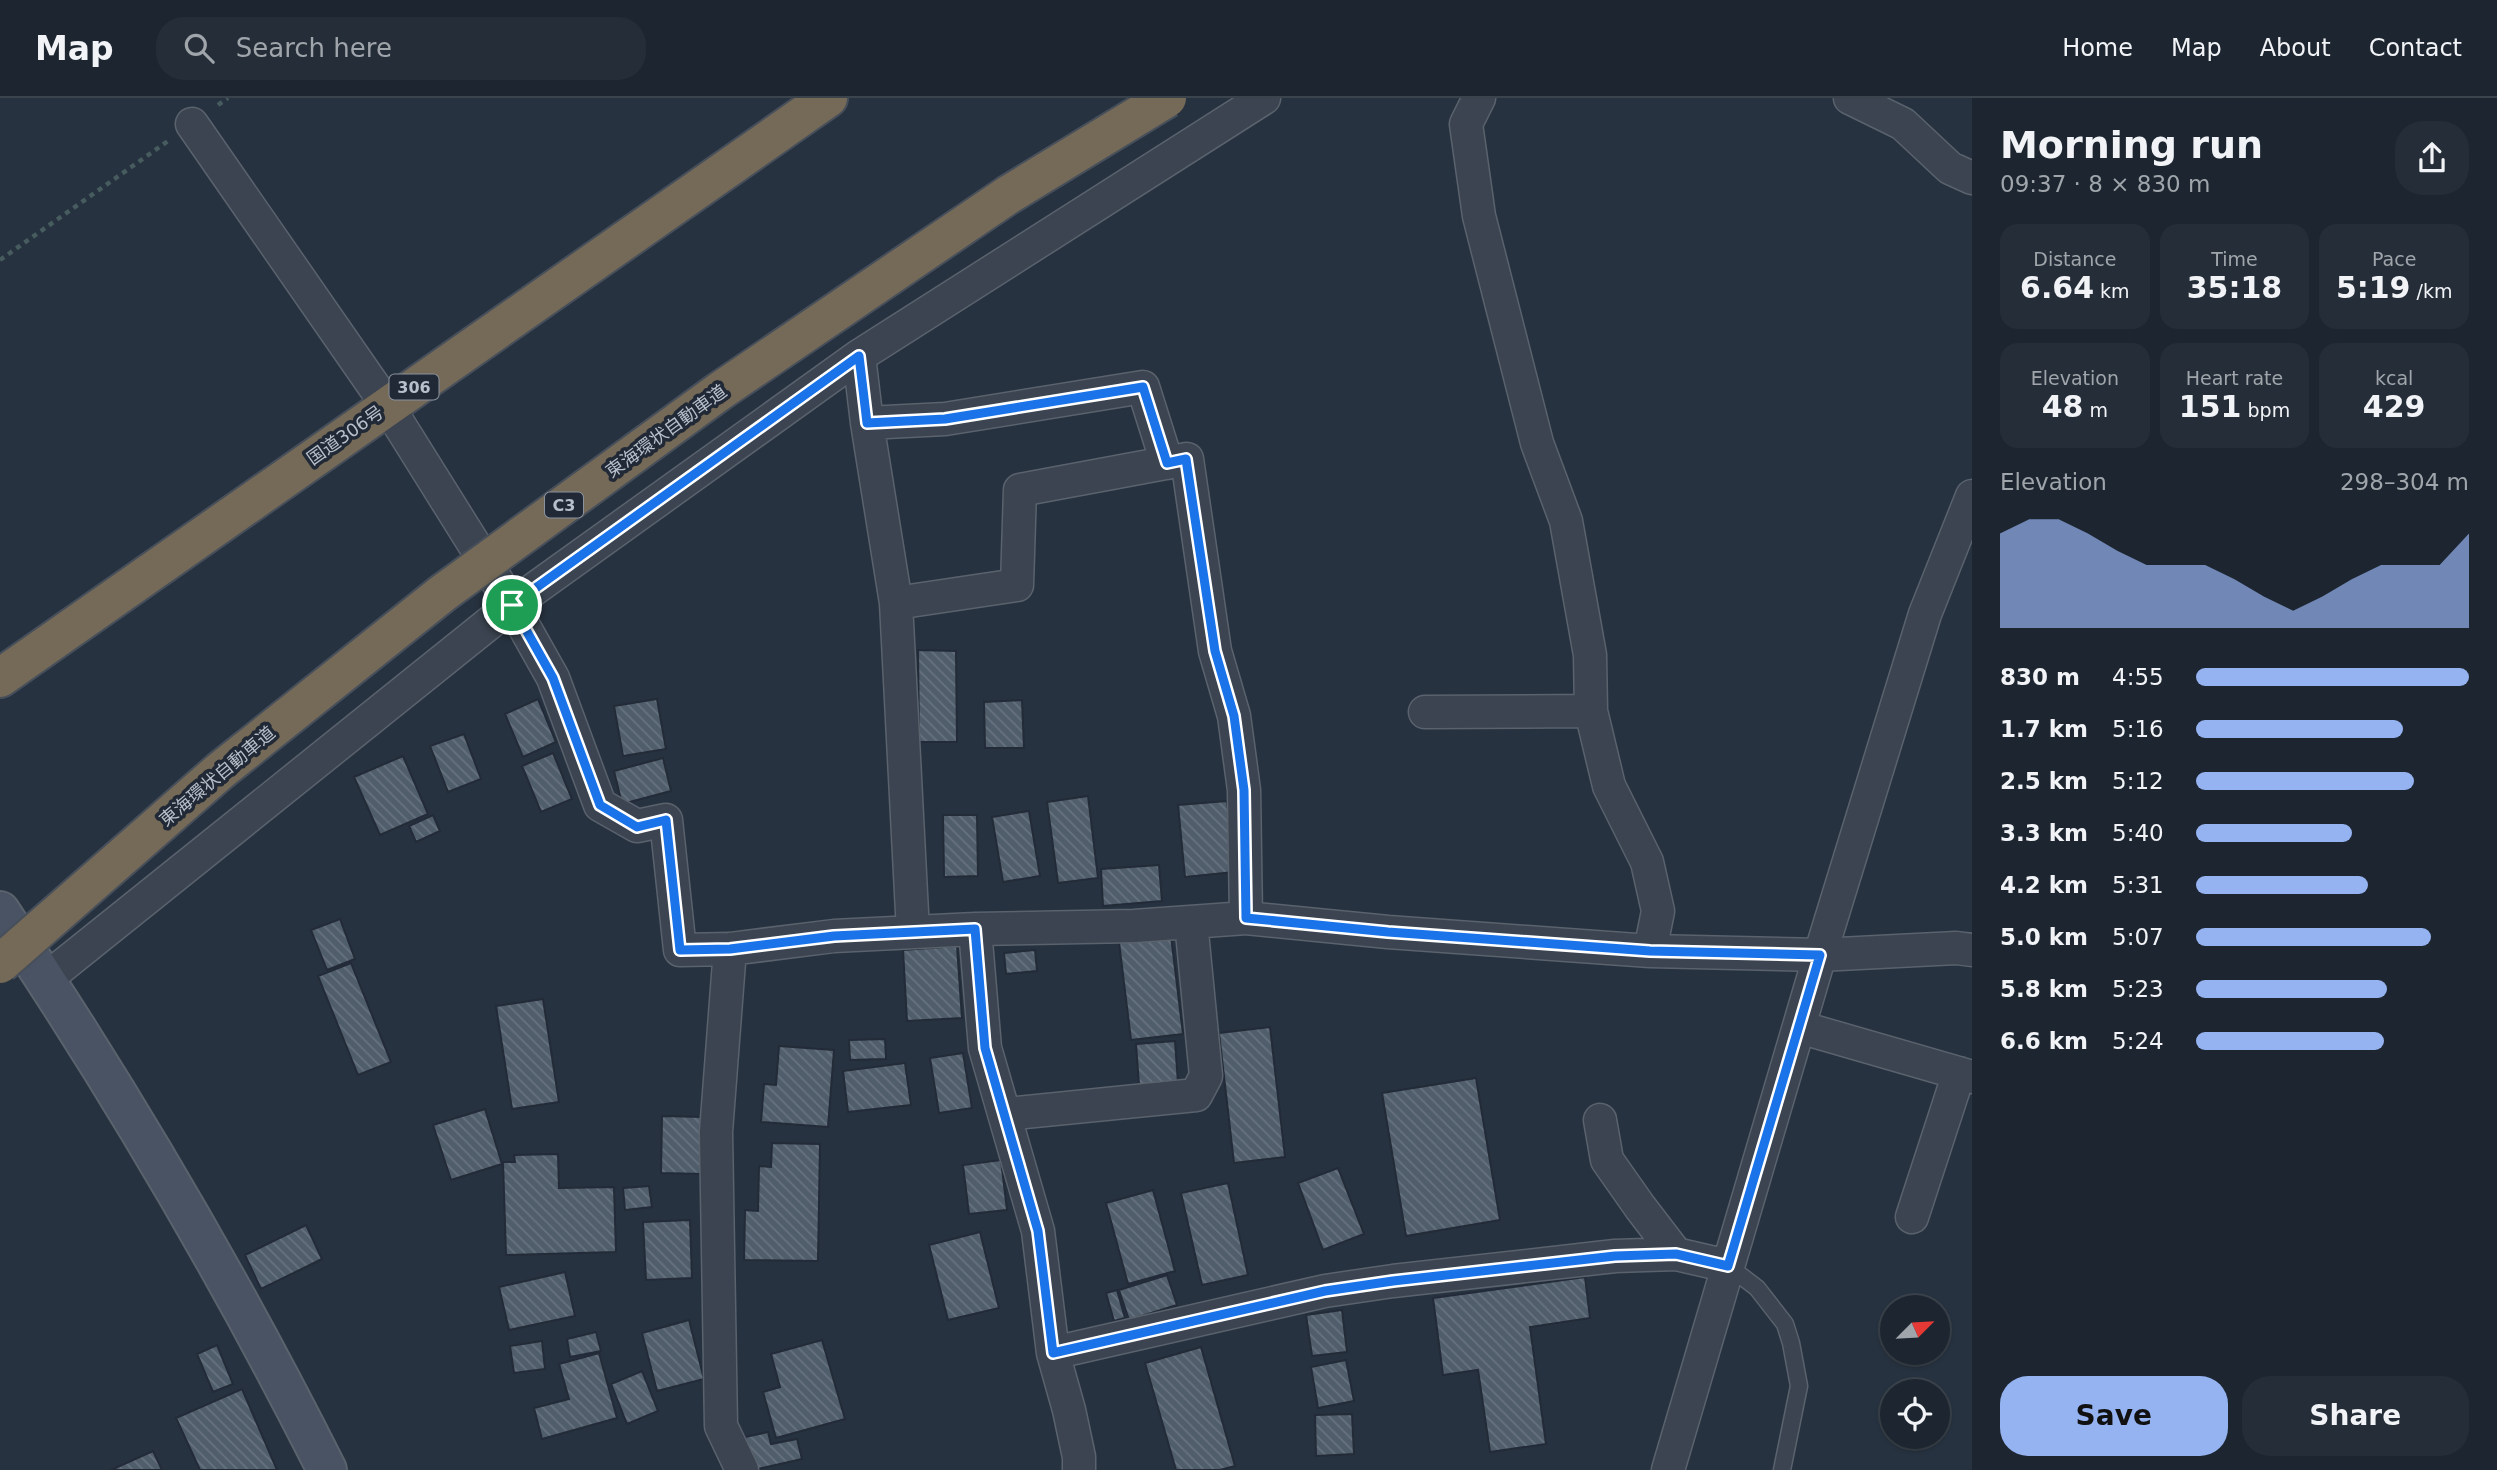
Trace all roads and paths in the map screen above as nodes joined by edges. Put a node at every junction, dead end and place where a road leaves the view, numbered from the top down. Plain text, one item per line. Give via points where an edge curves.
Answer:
1 (228, 98) edge
2 (828, 98) edge
3 (1167, 98) edge
4 (1264, 98) edge
5 (1479, 98) edge
6 (1850, 98) edge
7 (192, 124) junction
8 (1972, 178) edge
9 (0, 260) edge
10 (859, 356) junction
11 (387, 405) junction
12 (867, 423) junction
13 (1167, 463) junction
14 (1972, 496) edge
15 (896, 603) junction
16 (512, 605) junction
17 (0, 678) edge
18 (1591, 711) junction
19 (1424, 712) dead end
20 (0, 911) edge
21 (1246, 918) junction
22 (1191, 922) junction
23 (975, 929) junction
24 (913, 932) junction
25 (730, 949) junction
26 (1972, 950) edge
27 (1650, 951) junction
28 (1820, 955) junction
29 (0, 964) edge
30 (46, 979) junction
31 (1799, 1027) junction
32 (1965, 1075) edge
33 (1006, 1114) junction
34 (1600, 1120) dead end
35 (1912, 1217) dead end
36 (1676, 1254) junction
37 (1728, 1266) junction
38 (1053, 1353) junction
39 (327, 1470) edge
40 (742, 1470) edge
41 (1079, 1470) edge
42 (1668, 1470) edge
43 (1782, 1470) edge

1 - 7 path
2 - 11 highway, 国道306号 / 306
3 - 29 highway, 東海環状自動車道 / C3, bridge via 1008,195 720,391 443,593 220,771
4 - 10 street
5 - 18 street via 1466,124 1479,216 1537,443 1566,521 1590,655
6 - 8 street via 1903,124 1950,168
7 - 9 path
7 - 11 street
10 - 12 street
10 - 16 street
11 - 16 street
11 - 17 highway, 国道306号 / 306
12 - 13 street via 945,419 1143,387
12 - 15 street
13 - 15 street via 1020,490 1017,585
13 - 21 street via 1186,459 1215,651 1234,716 1244,790
14 - 28 street via 1924,614
15 - 24 street
16 - 25 street via 553,678 600,805 637,827 666,820 680,950
16 - 30 street
18 - 19 street
18 - 27 street via 1609,786 1647,862 1658,911
20 - 30 street
21 - 22 street
21 - 27 street
22 - 23 street
22 - 33 street via 1206,1076 1196,1095
23 - 24 street
23 - 33 street via 985,1048
24 - 25 street
25 - 40 street via 716,1132 721,1426
26 - 28 street
27 - 28 street
28 - 31 street
30 - 39 street via 147,1140
31 - 32 street
31 - 37 street
32 - 35 street
33 - 38 street via 1038,1231
34 - 36 street via 1607,1160
36 - 37 street
36 - 38 street via 1615,1256 1325,1291
37 - 42 street
37 - 43 lane via 1757,1288 1785,1324 1791,1343 1798,1386
38 - 41 street

